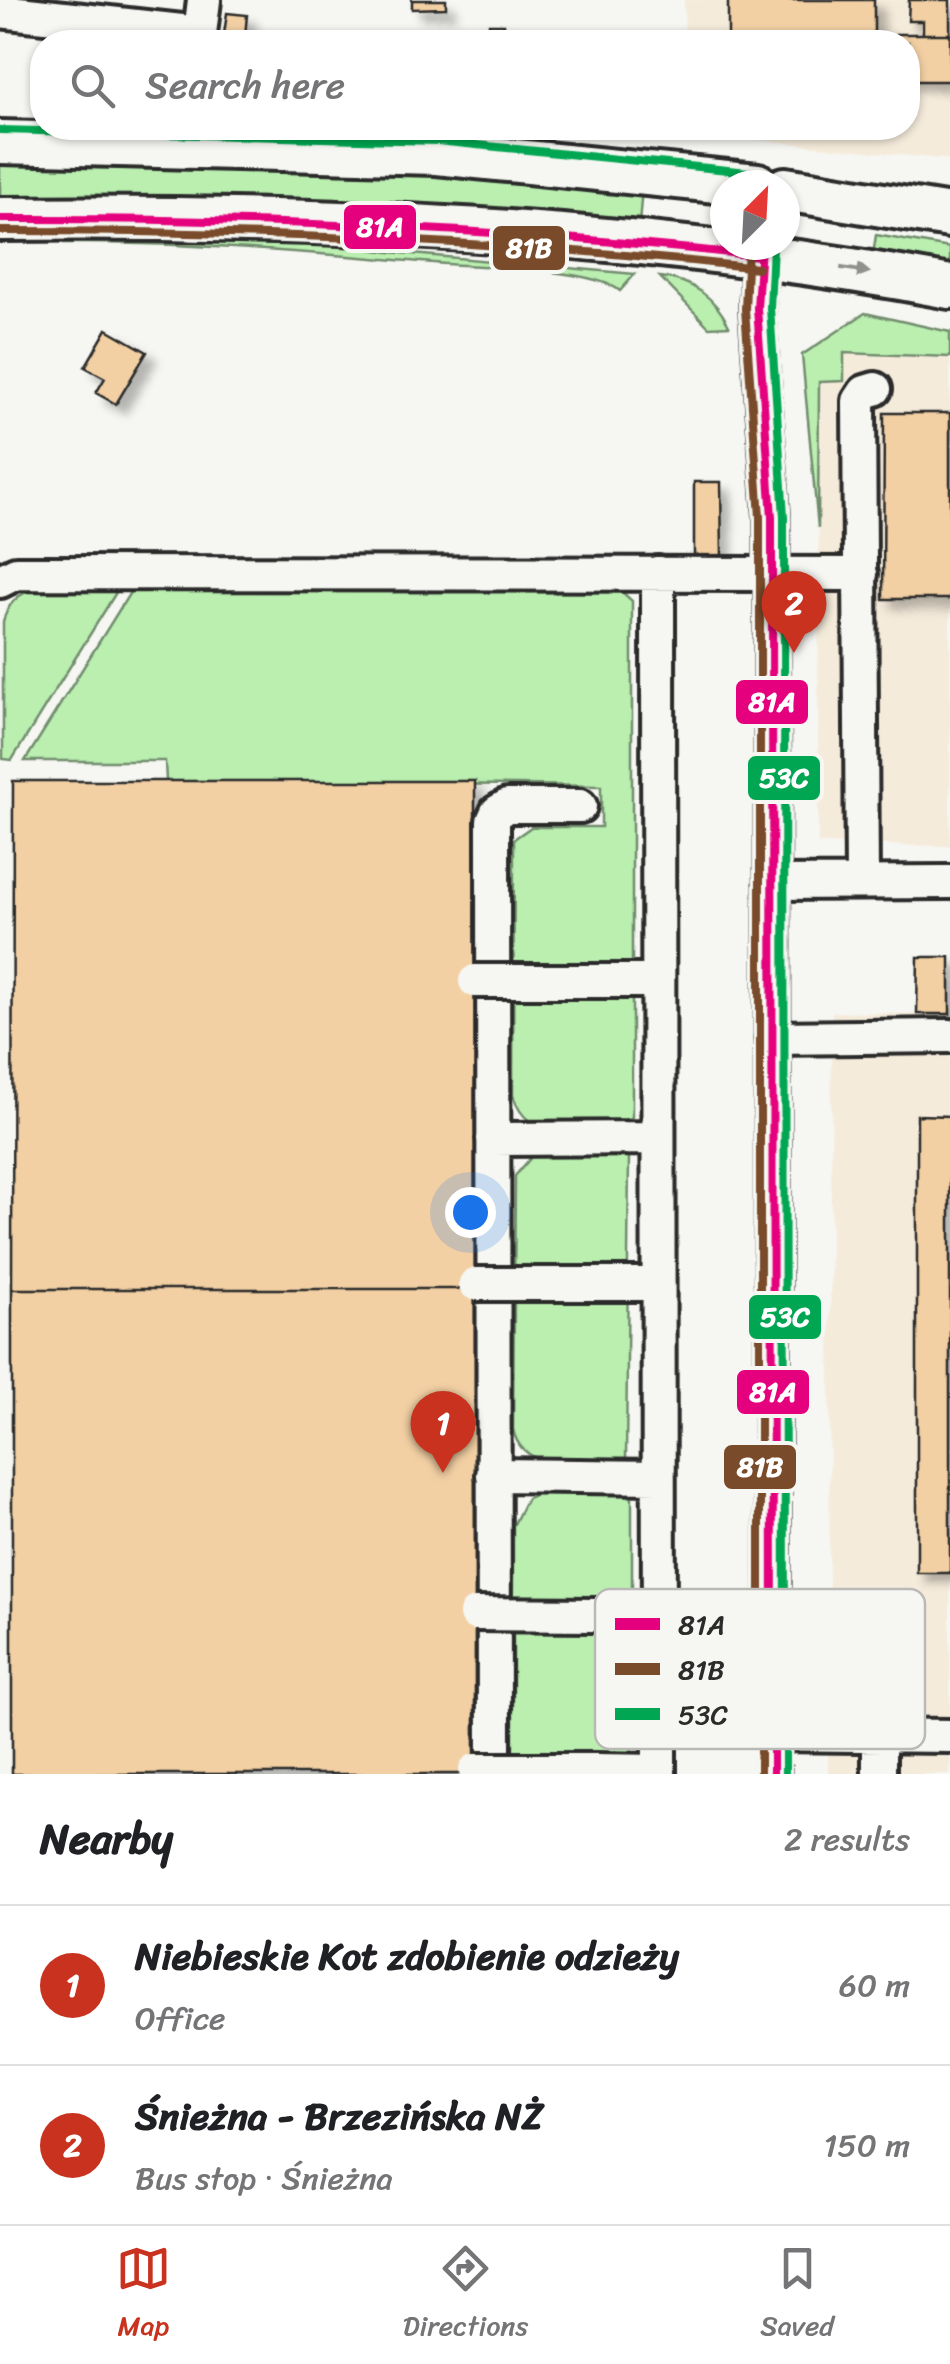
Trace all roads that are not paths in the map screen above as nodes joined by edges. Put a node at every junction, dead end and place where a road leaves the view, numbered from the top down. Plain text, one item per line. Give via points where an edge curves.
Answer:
1 (204, 0) edge
2 (0, 11) edge
3 (141, 30) edge
4 (201, 30) edge
5 (62, 140) edge
6 (245, 140) edge
7 (0, 142) edge
8 (710, 180) edge
9 (800, 191) edge
10 (950, 216) edge
11 (0, 219) edge
12 (710, 247) edge
13 (800, 259) edge
14 (760, 260) edge
15 (950, 287) edge
16 (875, 389) dead end
17 (772, 573) junction
18 (658, 574) junction
19 (861, 574) junction
20 (0, 581) edge
21 (580, 806) dead end
22 (862, 882) junction
23 (950, 882) edge
24 (772, 883) junction
25 (475, 981) dead end
26 (658, 981) junction
27 (950, 1036) edge
28 (772, 1038) junction
29 (658, 1138) junction
30 (493, 1139) junction
31 (475, 1284) dead end
32 (658, 1284) junction
33 (494, 1475) junction
34 (658, 1477) junction
35 (658, 1589) edge
36 (773, 1589) edge
37 (475, 1614) dead end
38 (595, 1614) edge
39 (925, 1736) edge
40 (950, 1736) edge
41 (880, 1749) edge
42 (484, 1772) edge
43 (658, 1772) edge
44 (879, 1774) edge

1 - 4 street
2 - 3 street
5 - 7 main road
6 - 8 main road
9 - 10 main road
11 - 12 main road via 378,222
13 -> 15 main road
14 - 17 street
16 - 19 street via 859,402
17 - 18 street
17 - 19 street
17 - 24 street
18 - 20 street via 16,573
18 - 26 street
19 - 22 street
21 - 30 street via 507,806 493,821
22 - 23 street
22 - 24 street
24 - 28 street
25 - 26 street, bridge
26 - 29 street
27 - 28 street
28 - 36 street
29 - 30 street
29 - 32 street
30 - 33 street
31 - 32 street, bridge
32 - 34 street
33 - 34 street
33 - 42 street
34 - 35 street
37 - 38 street, bridge
39 - 40 street
41 - 44 street
42 - 43 street, bridge

